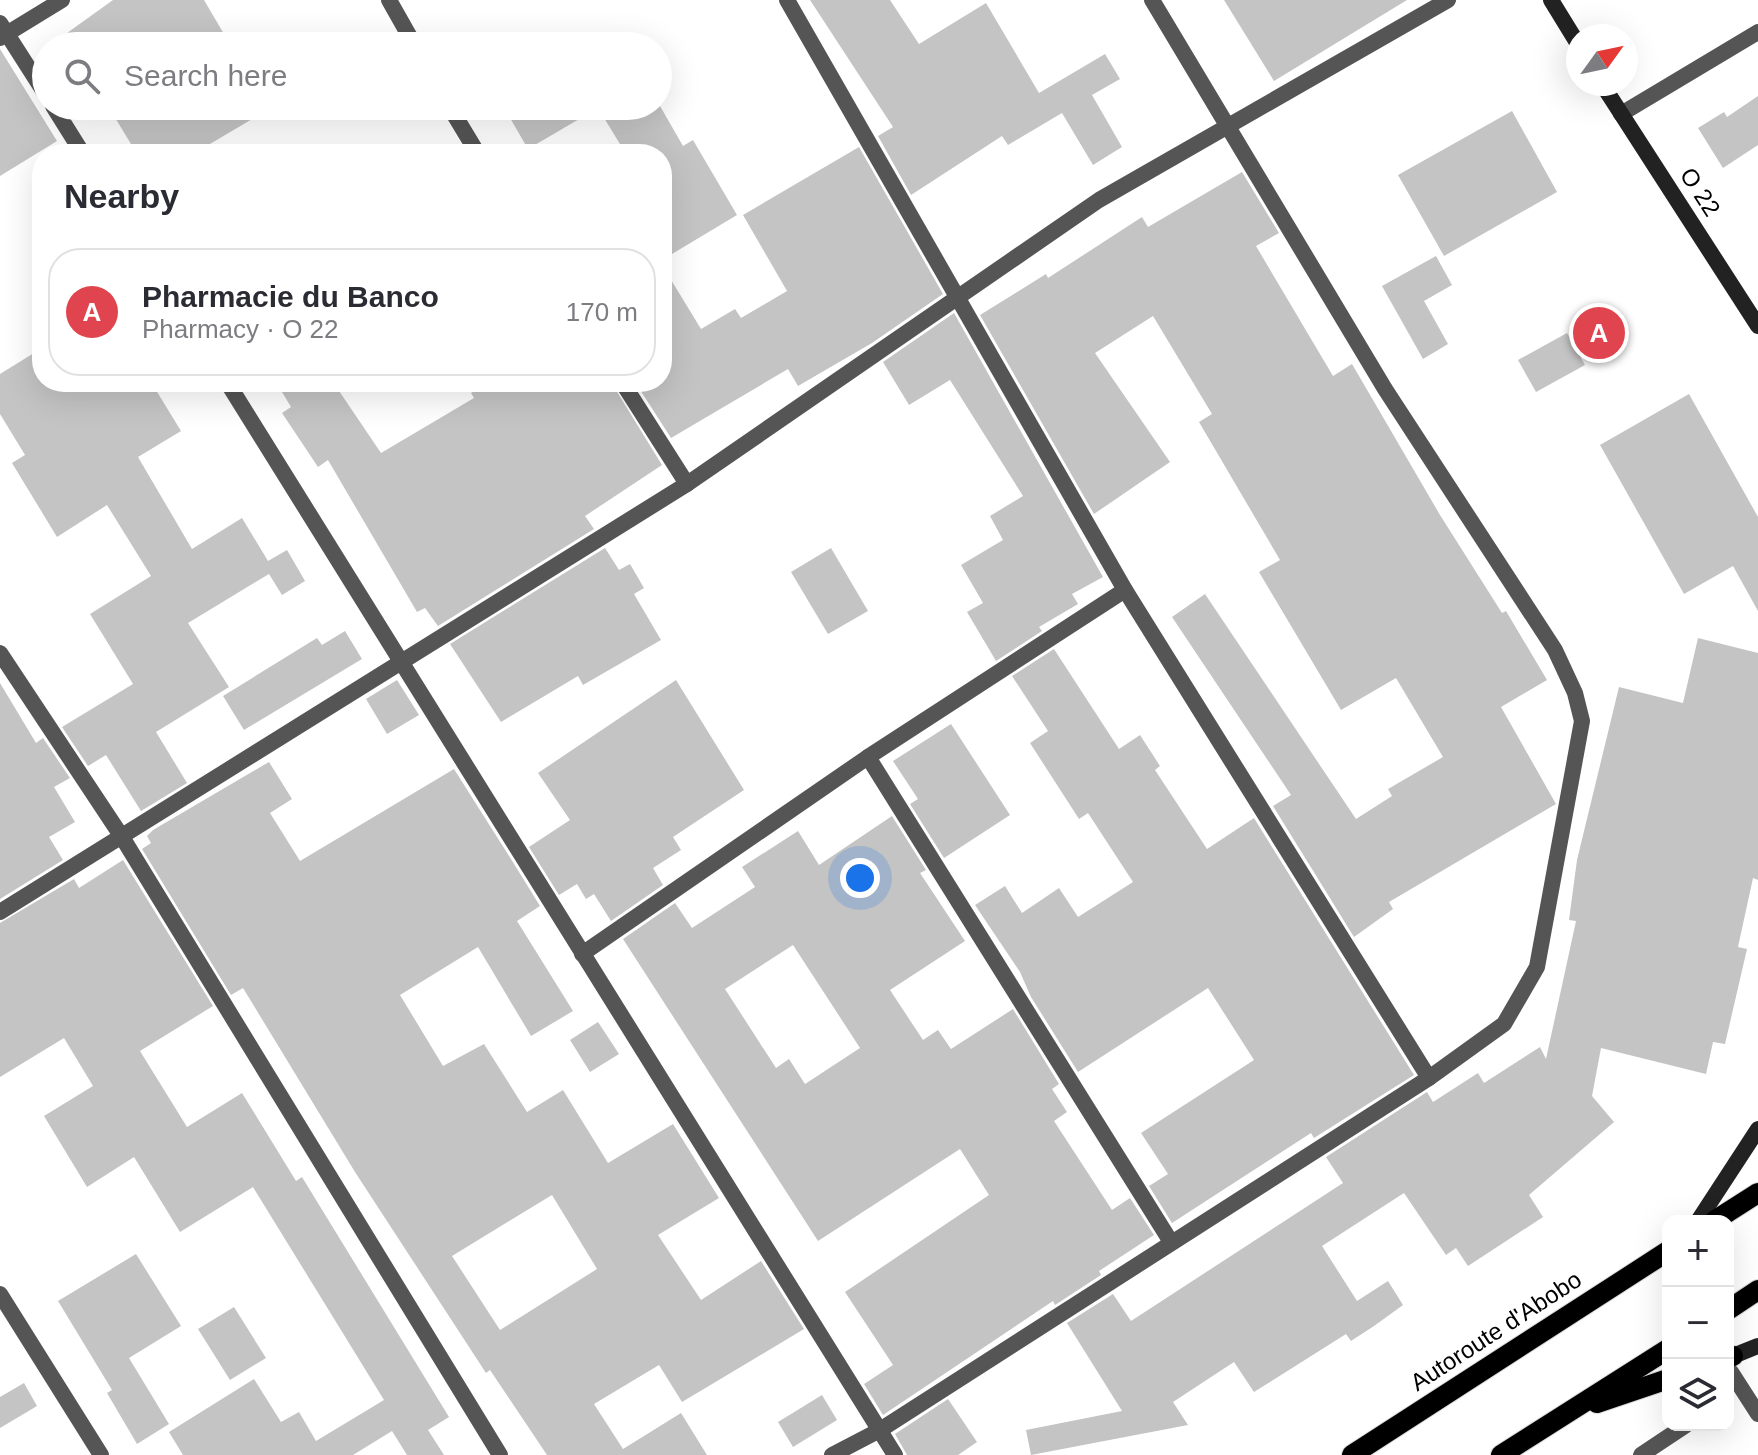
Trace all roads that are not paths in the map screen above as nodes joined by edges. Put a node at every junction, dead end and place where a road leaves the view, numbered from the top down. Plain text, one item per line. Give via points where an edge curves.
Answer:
1 (62, 0) edge
2 (389, 0) edge
3 (787, 0) edge
4 (1152, 0) edge
5 (1448, 0) edge
6 (1551, 0) edge
7 (1566, 24) edge
8 (2, 31) edge
9 (407, 32) edge
10 (1758, 32) edge
11 (32, 75) edge
12 (1610, 96) edge
13 (1621, 114) junction
14 (62, 120) edge
15 (457, 120) edge
16 (1229, 125) junction
17 (77, 144) edge
18 (472, 144) edge
19 (960, 298) junction
20 (1758, 326) edge
21 (233, 392) edge
22 (628, 392) edge
23 (687, 484) junction
24 (1125, 590) junction
25 (0, 653) edge
26 (403, 662) junction
27 (868, 757) junction
28 (122, 837) junction
29 (0, 912) edge
30 (582, 954) junction
31 (1429, 1078) junction
32 (1758, 1129) edge
33 (1758, 1193) edge
34 (1702, 1215) edge
35 (1723, 1215) edge
36 (1171, 1242) junction
37 (1662, 1255) edge
38 (1758, 1290) edge
39 (0, 1294) edge
40 (1734, 1306) edge
41 (1758, 1346) edge
42 (1662, 1353) edge
43 (1734, 1363) edge
44 (1734, 1373) edge
45 (1662, 1381) edge
46 (1567, 1414) junction
47 (1758, 1414) edge
48 (880, 1430) junction
49 (1677, 1431) edge
50 (101, 1455) edge
51 (500, 1455) edge
52 (832, 1455) edge
53 (895, 1455) edge
54 (1352, 1455) edge
55 (1501, 1455) edge
56 (1641, 1455) edge

1 - 8 street
2 - 9 street
3 - 19 street
4 - 16 street
5 - 16 street
6 - 7 street
8 - 11 street
10 - 13 street
12 - 13 street, O 22
13 - 20 street, O 22
14 - 17 street
15 - 18 street
16 - 19 street via 1099,200
16 - 31 street via 1385,389 1555,650 1582,721 1537,967 1504,1024
19 - 23 street
19 - 24 street
21 - 26 street
22 - 23 street
23 - 26 street
24 - 27 street
24 - 31 street
25 - 28 street
26 - 28 street
26 - 30 street
27 - 30 street
27 - 36 street
28 - 29 street
28 - 51 street
30 - 48 street
31 - 36 street
32 - 34 street
33 - 35 main road
36 - 48 street
37 - 54 main road, Autoroute d'Abobo
38 - 40 main road
39 - 50 street
41 - 43 street
42 - 46 main road
44 - 47 street
45 - 46 main road
46 - 55 main road
48 - 52 street
48 - 53 street
49 - 56 street

